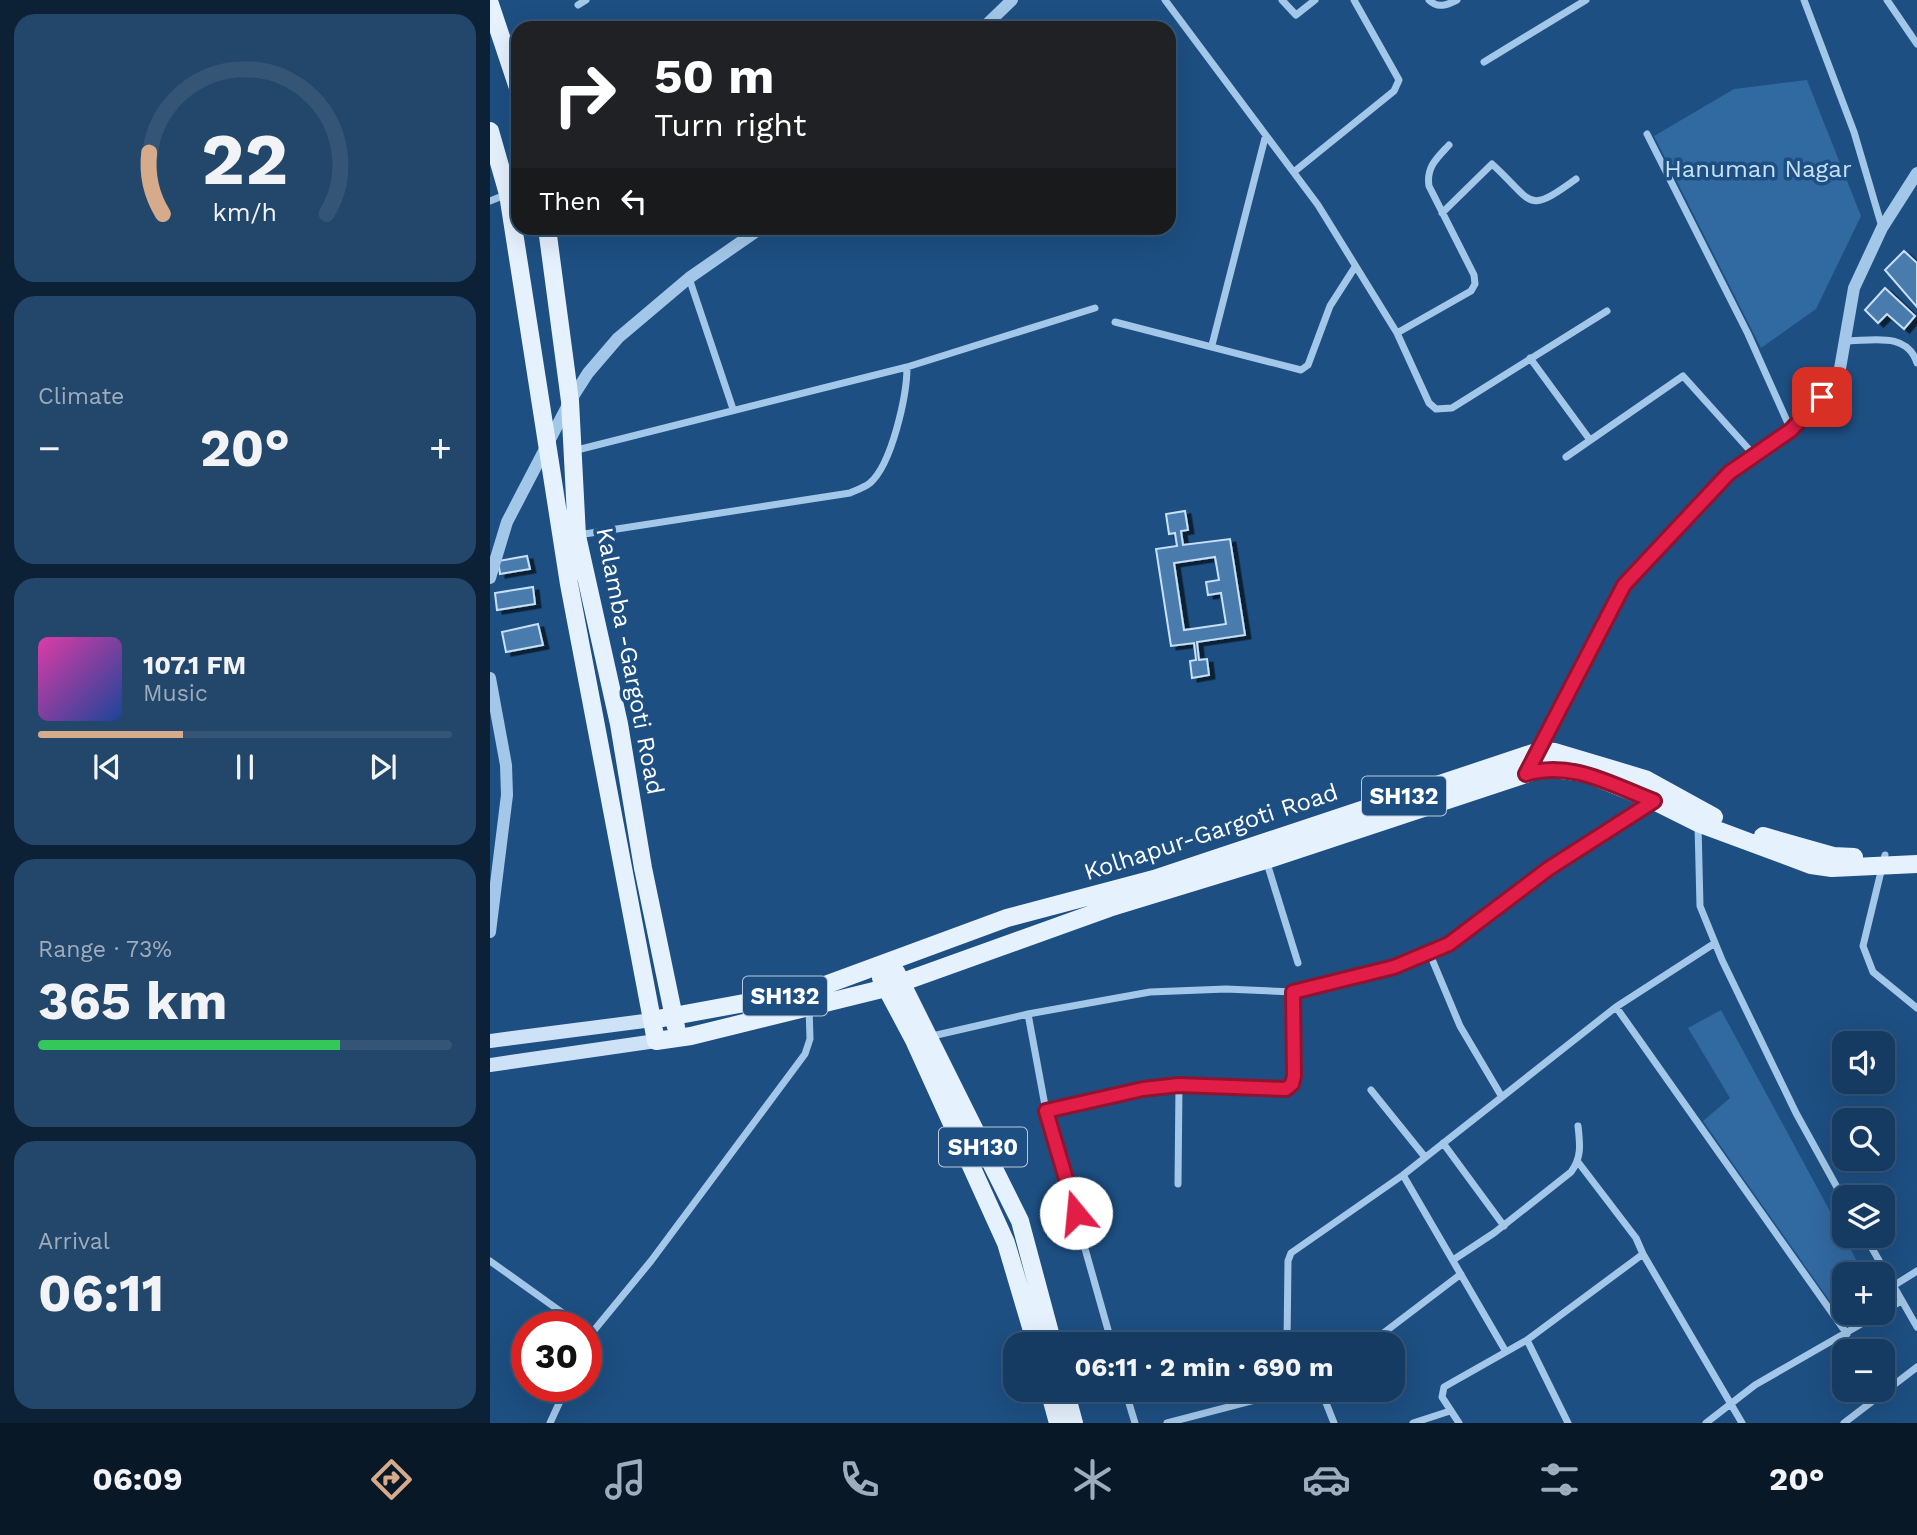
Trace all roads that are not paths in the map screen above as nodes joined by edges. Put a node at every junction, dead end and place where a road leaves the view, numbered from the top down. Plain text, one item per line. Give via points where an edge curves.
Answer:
1 (586, 0) edge
2 (1012, 0) edge
3 (1165, 0) edge
4 (1282, 0) edge
5 (1315, 0) edge
6 (1354, 0) edge
7 (1429, 0) edge
8 (1457, 0) edge
9 (1586, 0) edge
10 (1804, 0) edge
11 (1886, 0) edge
12 (490, 4) edge
13 (578, 5) dead end
14 (990, 21) edge
15 (1917, 44) edge
16 (1484, 62) dead end
17 (511, 67) edge
18 (490, 131) edge
19 (1647, 134) dead end
20 (1265, 138) junction
21 (1449, 145) dead end
22 (1295, 171) junction
23 (1917, 173) edge
24 (1576, 179) dead end
25 (508, 194) junction
26 (490, 201) edge
27 (1442, 213) junction
28 (511, 214) edge
29 (1882, 228) junction
30 (514, 235) edge
31 (548, 235) edge
32 (751, 235) edge
33 (1355, 267) junction
34 (689, 278) junction
35 (1095, 307) dead end
36 (1607, 311) dead end
37 (1115, 322) dead end
38 (1398, 333) junction
39 (1845, 341) junction
40 (1212, 345) junction
41 (1530, 358) junction
42 (1917, 362) edge
43 (907, 367) junction
44 (570, 401) junction
45 (733, 409) junction
46 (1791, 430) junction
47 (1590, 440) junction
48 (547, 448) junction
49 (573, 451) junction
50 (1754, 455) junction
51 (1566, 457) dead end
52 (578, 536) junction
53 (490, 578) edge
54 (490, 678) edge
55 (495, 720) edge
56 (1539, 751) junction
57 (1526, 774) junction
58 (1654, 801) junction
59 (1698, 817) junction
60 (1263, 852) junction
61 (1917, 853) edge
62 (1883, 861) junction
63 (1917, 864) edge
64 (490, 932) edge
65 (1715, 943) junction
66 (1429, 952) junction
67 (883, 963) junction
68 (1298, 963) dead end
69 (894, 985) junction
70 (1293, 992) junction
71 (809, 1000) junction
72 (1616, 1007) junction
73 (1917, 1008) edge
74 (1028, 1014) junction
75 (675, 1018) junction
76 (652, 1020) junction
77 (678, 1038) junction
78 (921, 1038) junction
79 (490, 1041) edge
80 (656, 1041) junction
81 (490, 1065) edge
82 (1179, 1085) junction
83 (1371, 1090) dead end
84 (1502, 1097) junction
85 (1046, 1111) junction
86 (1578, 1126) dead end
87 (1443, 1143) junction
88 (1425, 1157) junction
89 (1578, 1162) junction
90 (1403, 1175) junction
91 (1178, 1184) dead end
92 (1836, 1185) edge
93 (1504, 1226) junction
94 (1643, 1254) junction
95 (1453, 1260) junction
96 (490, 1261) edge
97 (1917, 1271) edge
98 (1461, 1274) junction
99 (1895, 1285) edge
100 (1895, 1290) edge
101 (1901, 1301) junction
102 (1895, 1305) edge
103 (560, 1311) edge
104 (602, 1317) edge
105 (1862, 1325) edge
106 (1917, 1327) edge
107 (1032, 1332) edge
108 (1051, 1332) edge
109 (1109, 1332) edge
110 (1287, 1332) edge
111 (1385, 1332) edge
112 (1847, 1334) junction
113 (1527, 1340) junction
114 (1506, 1352) junction
115 (1917, 1367) edge
116 (560, 1402) edge
117 (1052, 1402) edge
118 (1068, 1402) edge
119 (1129, 1402) edge
120 (1253, 1402) edge
121 (1326, 1402) edge
122 (1731, 1402) junction
123 (1450, 1411) junction
124 (1203, 1419) edge
125 (550, 1423) edge
126 (1058, 1423) edge
127 (1074, 1423) edge
128 (1135, 1423) edge
129 (1167, 1423) edge
130 (1334, 1423) edge
131 (1413, 1423) edge
132 (1459, 1423) edge
133 (1568, 1423) edge
134 (1706, 1423) edge
135 (1742, 1423) edge
136 (1844, 1423) edge

1 - 13 street
2 - 14 street
3 - 20 street
4 - 5 street via 1296,15
6 - 22 street via 1399,80 1394,90
7 - 8 street via 1445,6
9 - 16 street
10 - 29 street via 1854,132
11 - 15 street
12 - 17 main road
18 - 25 main road
19 - 46 street
20 - 22 street
20 - 40 street
21 - 27 street via 1431,165 1428,176
22 - 33 street
23 - 29 street
24 - 27 street via 1546,201 1537,202 1529,200 1492,164
25 - 26 street
25 - 28 main road
27 - 38 street via 1475,284 1471,291
29 - 39 street via 1854,288
30 - 48 main road
31 - 44 main road, Kalamba -Gargoti Road
32 - 34 street
33 - 38 street
33 - 40 street via 1330,306 1308,365 1301,370
34 - 44 street via 618,338
34 - 45 street
35 - 43 street
36 - 41 street
37 - 40 street
38 - 41 street via 1429,403 1436,409 1452,408
39 - 42 street via 1899,340
39 - 46 street via 1838,380
41 - 47 street
43 - 45 street
43 - 52 street via 906,393 880,471 869,484 850,493
44 - 48 street
44 - 49 main road, Kalamba -Gargoti Road
45 - 49 street
46 - 50 street
47 - 50 street via 1683,376
47 - 51 street
48 - 53 street via 506,522
48 - 76 main road
49 - 52 main road, Kalamba -Gargoti Road
50 - 56 street via 1729,473 1624,585
52 - 75 main road, Kalamba -Gargoti Road via 620,724 643,868
54 - 55 street
55 - 64 street via 506,765 507,795
56 - 57 street
56 - 59 main road, Kolhapur-Gargoti Road / SH132 via 1633,774
56 - 60 main road, Kolhapur-Gargoti Road / SH132
57 - 58 main road via 1555,767 1573,770
57 - 60 main road
58 - 59 main road
58 - 66 street via 1548,869 1449,944
59 - 62 main road, Kolhapur-Gargoti Road / SH132 via 1833,856
59 - 65 street via 1698,894
60 - 67 main road, Kolhapur-Gargoti Road / SH132 via 1007,918
60 - 68 street
60 - 69 main road
61 - 62 main road, Kolhapur-Gargoti Road / SH132
62 - 63 main road
62 - 73 street via 1863,946 1882,981
65 - 72 street
65 - 92 street via 1796,1114
66 - 70 street via 1394,967
66 - 84 street via 1460,1026
67 - 69 main road, SH130
67 - 71 main road, Kolhapur-Gargoti Road / SH132
69 - 71 main road
69 - 78 main road, SH130
70 - 74 street via 1150,992
70 - 82 street via 1292,1084 1286,1089
71 - 75 main road, Kolhapur-Gargoti Road / SH132
71 - 77 main road
71 - 104 street via 810,1039 805,1054 651,1261
72 - 84 street
72 - 112 street
74 - 78 street
74 - 85 street
75 - 76 main road
75 - 77 main road, Kalamba -Gargoti Road
76 - 79 main road
76 - 80 main road
77 - 80 main road
78 - 107 main road, SH130 via 1006,1243
78 - 108 main road, SH130 via 1020,1221
80 - 81 main road
82 - 85 street
82 - 91 street
83 - 88 street
84 - 87 street
85 - 109 street
86 - 89 street
87 - 88 street
87 - 93 street
88 - 90 street
89 - 93 street
89 - 94 street via 1636,1238
90 - 95 street
90 - 110 street via 1291,1253 1287,1261
93 - 95 street
94 - 113 street
94 - 122 street
95 - 98 street
96 - 103 street
97 - 99 street
98 - 111 street
98 - 114 street
100 - 101 street
101 - 102 street
101 - 106 street
105 - 112 street
112 - 122 street
113 - 114 street
113 - 133 street
114 - 123 street via 1444,1387 1442,1397
115 - 136 street
116 - 125 street
117 - 126 main road
118 - 127 main road
119 - 128 street
120 - 124 street
121 - 130 street
122 - 134 street
122 - 135 street
123 - 131 street
123 - 132 street
124 - 129 street

